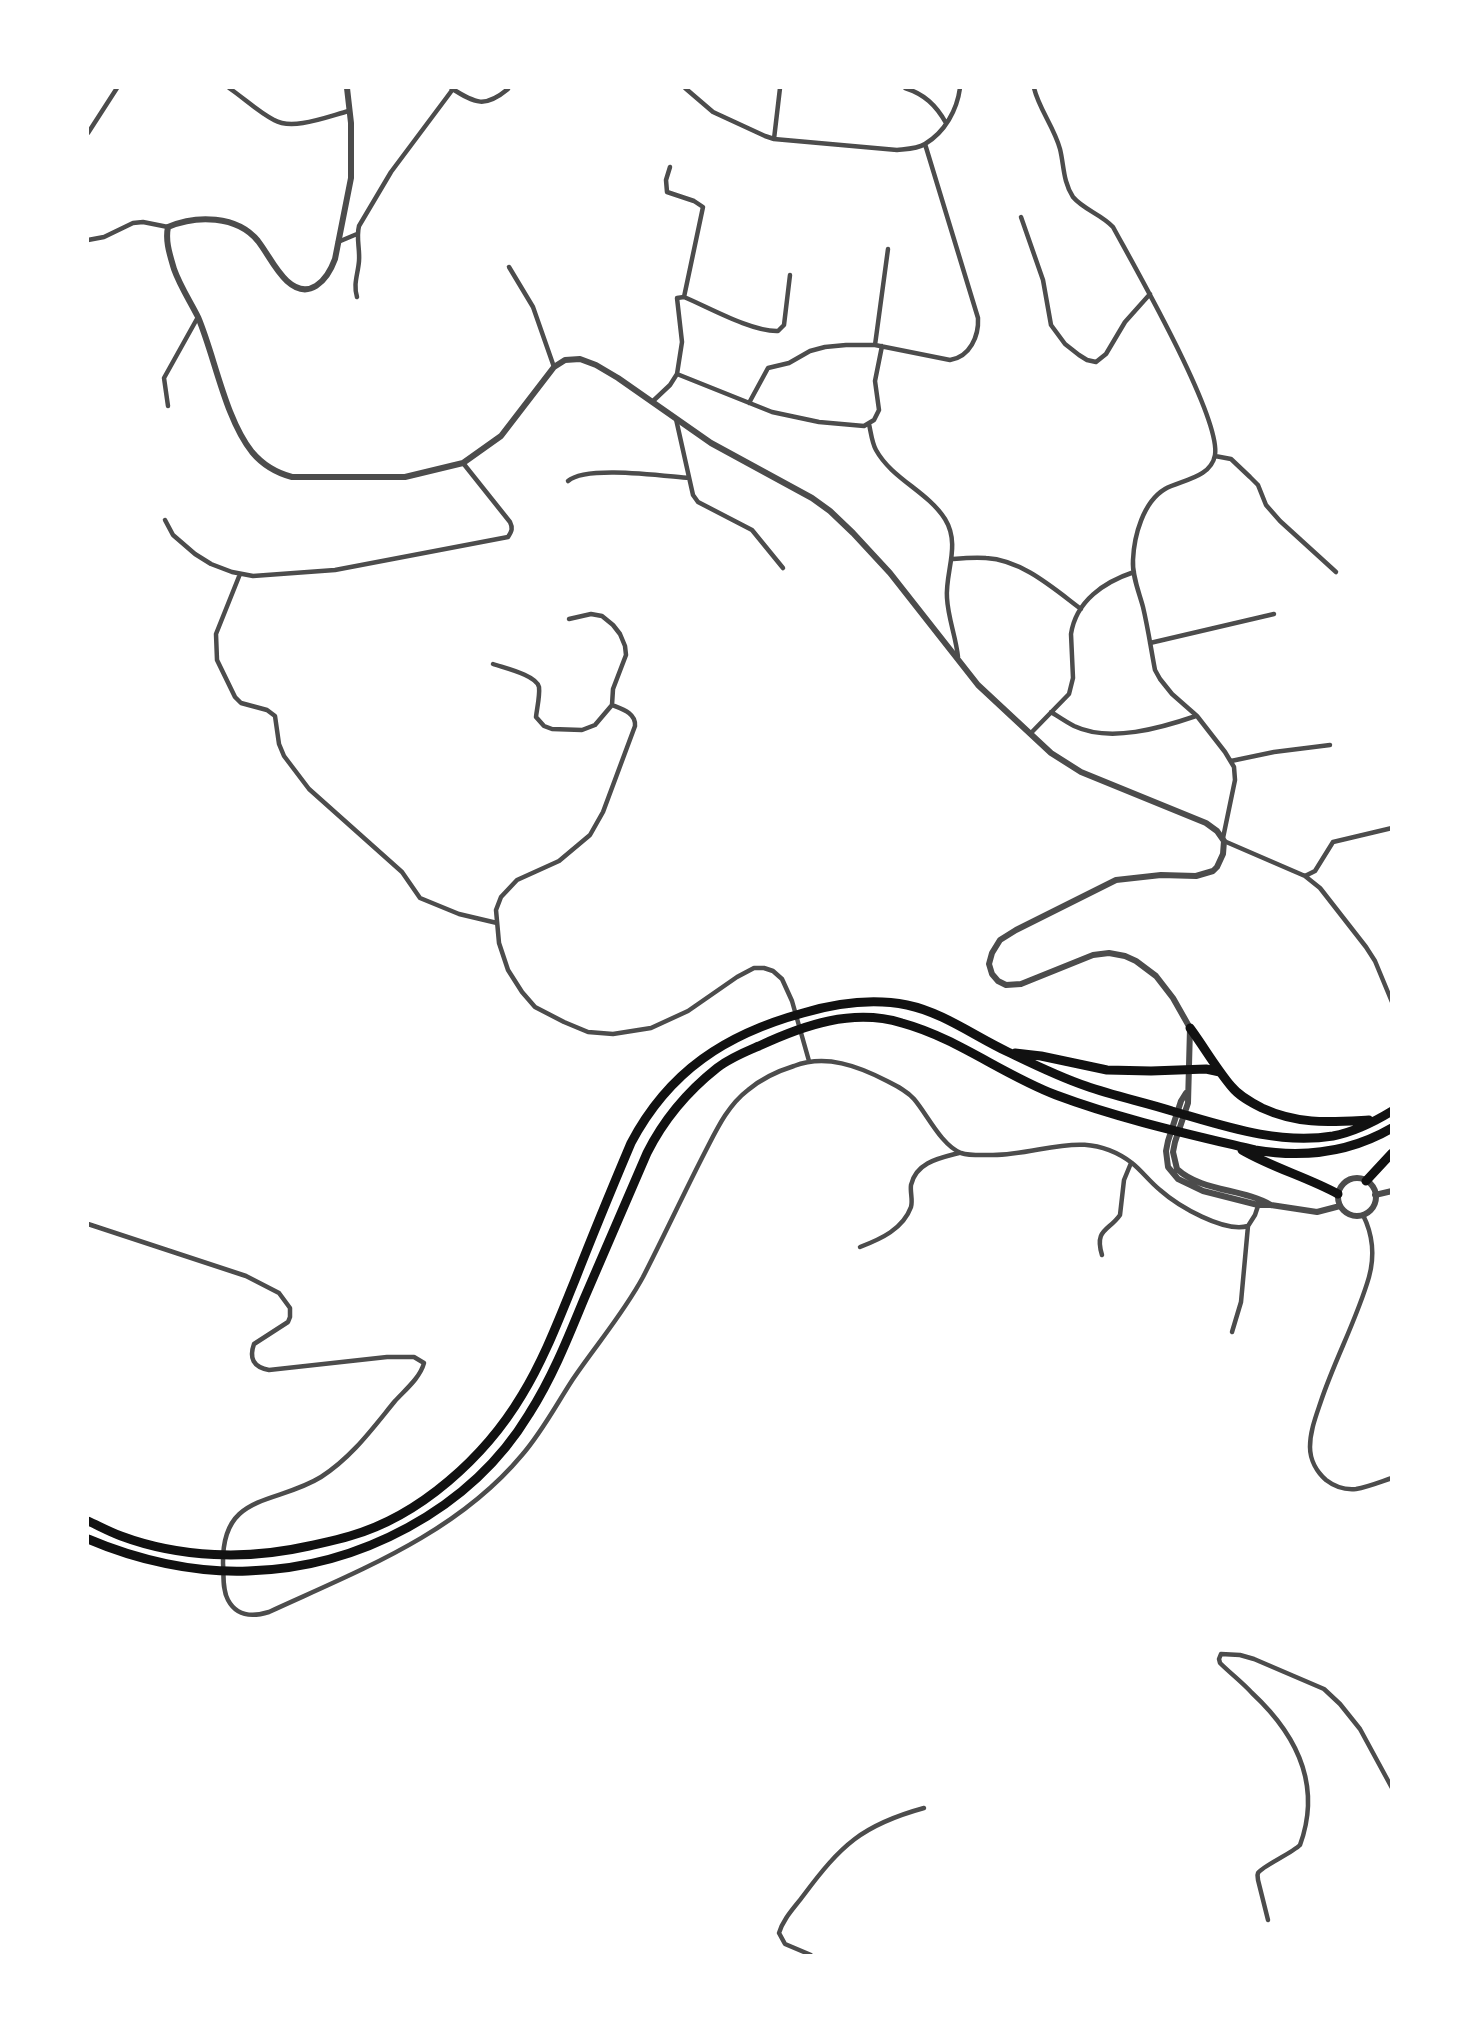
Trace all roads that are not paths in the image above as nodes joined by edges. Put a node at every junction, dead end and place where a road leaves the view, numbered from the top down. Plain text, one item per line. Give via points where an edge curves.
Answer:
1 (117, 88) edge
2 (229, 88) edge
3 (347, 88) edge
4 (452, 88) edge
5 (685, 88) edge
6 (780, 88) edge
7 (905, 88) edge
8 (960, 88) edge
9 (1034, 88) edge
10 (509, 89) edge
11 (349, 111) junction
12 (946, 123) junction
13 (88, 133) edge
14 (774, 139) junction
15 (925, 144) junction
16 (670, 167) dead end
17 (1021, 217) dead end
18 (167, 227) junction
19 (357, 234) junction
20 (88, 240) edge
21 (338, 242) junction
22 (888, 249) dead end
23 (509, 267) dead end
24 (790, 275) dead end
25 (1150, 294) junction
26 (357, 297) dead end
27 (684, 297) junction
28 (198, 317) junction
29 (875, 345) junction
30 (882, 346) junction
31 (554, 367) junction
32 (677, 374) junction
33 (652, 402) junction
34 (749, 404) junction
35 (168, 407) dead end
36 (676, 419) junction
37 (869, 424) junction
38 (1215, 456) junction
39 (464, 463) junction
40 (689, 478) junction
41 (568, 481) dead end
42 (165, 520) dead end
43 (953, 559) junction
44 (783, 568) dead end
45 (1134, 572) junction
46 (1336, 572) dead end
47 (240, 574) junction
48 (1081, 609) junction
49 (1274, 614) dead end
50 (569, 619) dead end
51 (1150, 643) junction
52 (958, 661) junction
53 (493, 664) dead end
54 (612, 705) junction
55 (1051, 712) junction
56 (1197, 716) junction
57 (1030, 734) junction
58 (1330, 745) dead end
59 (1231, 761) junction
60 (1391, 828) edge
61 (1223, 839) junction
62 (1305, 876) junction
63 (497, 923) junction
64 (1391, 1002) edge
65 (1190, 1028) junction
66 (1007, 1052) junction
67 (809, 1061) junction
68 (1190, 1069) junction
69 (1221, 1072) junction
70 (1391, 1111) edge
71 (1378, 1119) junction
72 (1391, 1128) edge
73 (1231, 1144) junction
74 (960, 1153) junction
75 (1391, 1153) edge
76 (1131, 1163) junction
77 (1366, 1181) junction
78 (1391, 1191) edge
79 (1338, 1194) junction
80 (1375, 1195) junction
81 (1259, 1202) junction
82 (1340, 1206) junction
83 (1363, 1215) junction
84 (88, 1224) edge
85 (1248, 1226) junction
86 (860, 1247) dead end
87 (1102, 1255) dead end
88 (1232, 1332) dead end
89 (1391, 1478) edge
90 (88, 1521) edge
91 (88, 1539) edge
92 (1391, 1788) edge
93 (924, 1808) dead end
94 (1268, 1920) dead end
95 (811, 1955) edge

1 - 13 street
2 - 11 street via 274,120 288,124
3 - 11 street
4 - 10 street via 481,102 491,102
4 - 19 street via 391,172
5 - 14 street via 713,112
6 - 14 street
7 - 12 street via 935,105
8 - 12 street
9 - 25 street via 1060,149 1072,194 1113,227
11 - 21 street via 351,178
12 - 15 street
14 - 15 street via 897,150
15 - 30 street via 975,309 976,336 968,352 956,359
16 - 27 street via 667,192 703,207
17 - 25 street via 1043,280 1051,325 1083,358 1096,362 1102,358
18 - 20 street via 133,223
18 - 21 street via 204,218 239,227 256,238 287,281 307,289 321,284 331,271
18 - 28 street via 175,272
19 - 21 street
19 - 26 street
22 - 29 street
23 - 31 street via 533,307
24 - 27 street via 784,325 778,331 748,324
25 - 38 street via 1210,421
27 - 32 street via 677,298 682,342
28 - 35 street via 164,378
28 - 39 street via 236,424 252,452 280,474 405,477
29 - 30 street
29 - 34 street via 825,347 771,366
30 - 37 street via 875,380 878,410
31 - 33 street via 580,359
31 - 39 street via 501,436
32 - 33 street
32 - 34 street
33 - 36 street
34 - 37 street via 796,419
36 - 40 street
36 - 52 street via 830,511 890,573
37 - 43 street via 874,447 884,462 946,520
38 - 45 street via 1203,472 1153,499 1142,518 1132,561
38 - 46 street via 1231,459 1250,477 1280,521
39 - 47 street via 510,522 508,537 335,570
40 - 41 street via 630,473 577,475
40 - 44 street via 698,502 752,530
42 - 47 street via 173,535 195,554
43 - 48 street via 987,558 1015,565
43 - 52 street via 947,602
45 - 48 street via 1088,597
45 - 51 street
47 - 63 street via 216,635 217,660 234,697 275,716 284,756 309,789 402,872 420,898
48 - 55 street via 1071,634 1072,686
49 - 51 street
50 - 54 street via 602,616 620,634 626,655
51 - 56 street via 1160,679
52 - 57 street
53 - 54 street via 538,684 537,717 552,729 589,728
54 - 63 street via 632,716 635,726 603,812 590,835 559,861 509,887 496,910
55 - 56 street via 1077,727 1119,734
55 - 57 street
56 - 59 street
57 - 61 street via 1070,766 1206,823
58 - 59 street
59 - 61 street via 1235,780
60 - 62 street via 1333,842 1315,871
61 - 62 street
61 - 65 street via 1221,861 1208,874 1116,880 1000,940 989,964 992,974 1006,985 1021,984 1093,955 1125,956 1164,985
62 - 64 street via 1320,888 1366,947
63 - 67 street via 508,970 522,992 535,1007 588,1032 613,1034 651,1028 688,1011 754,968 773,971 792,1001
65 - 68 street
65 - 69 highway
66 - 68 highway via 1107,1070
66 - 71 highway via 1086,1087 1259,1134 1334,1136
66 - 90 highway via 940,1017 910,1005 885,1002 820,1008 732,1039 674,1083 643,1120 551,1340 523,1394 474,1458 428,1497 351,1536 249,1555 154,1546
67 - 74 street via 849,1064 902,1089
67 - 84 street via 765,1078 746,1090 726,1113 618,1319 524,1454 503,1476 437,1530 256,1616 236,1611 224,1586 223,1548 230,1525 246,1508 318,1479 354,1452 424,1363 414,1357 387,1357 259,1368 253,1362 254,1344 290,1317 279,1293 246,1276
68 - 69 highway
68 - 81 street via 1166,1157 1171,1173 1203,1191
69 - 71 highway via 1242,1097 1278,1115 1321,1123
70 - 71 highway
72 - 73 highway via 1343,1150 1277,1154
73 - 79 highway
73 - 91 highway via 1054,1094 900,1022 876,1018 822,1021 781,1035 719,1066 668,1117 647,1153 556,1365 528,1416 501,1452 442,1506 409,1528 370,1545 290,1567 205,1569 149,1560
74 - 76 street via 1012,1155 1081,1144 1102,1148
74 - 86 street via 932,1159 917,1171 911,1185 912,1205 902,1222 881,1240
75 - 77 highway
76 - 85 street via 1159,1190 1192,1211 1229,1226
76 - 87 street via 1120,1215 1100,1237
77 - 79 street via 1349,1180
77 - 80 street
78 - 80 street
79 - 82 street
80 - 83 street via 1374,1205
81 - 82 street via 1317,1212
81 - 85 street
82 - 83 street via 1352,1215
83 - 89 street via 1372,1235 1370,1275 1329,1378 1310,1448 1320,1474 1342,1488
85 - 88 street via 1241,1301
92 - 94 street via 1360,1729 1324,1689 1254,1659 1221,1654 1220,1663 1253,1693 1289,1737 1308,1785 1300,1845 1258,1874
93 - 95 street via 871,1826 818,1875 779,1933 785,1944

